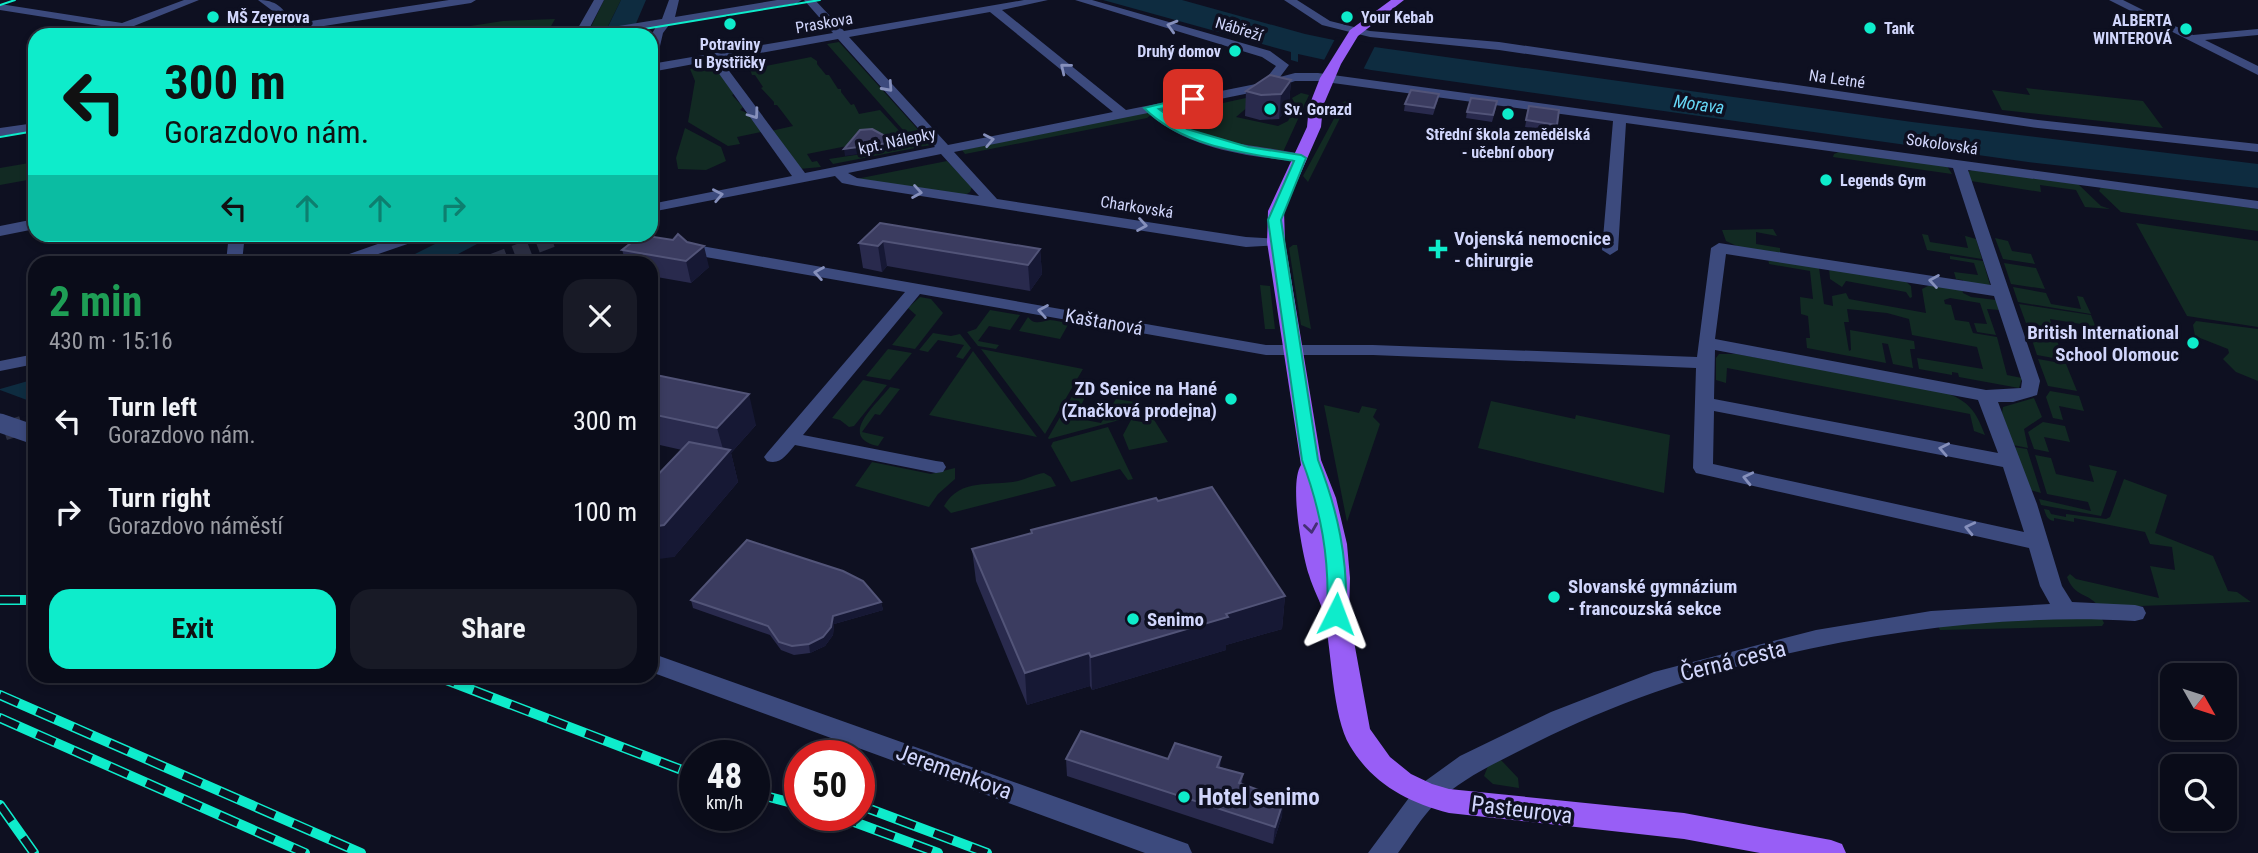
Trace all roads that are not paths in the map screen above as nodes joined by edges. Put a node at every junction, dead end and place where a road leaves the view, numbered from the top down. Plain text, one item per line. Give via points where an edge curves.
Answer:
1 (25, 0) edge
2 (194, 0) edge
3 (263, 0) edge
4 (471, 0) edge
5 (599, 0) edge
6 (674, 0) edge
7 (797, 0) edge
8 (827, 0) edge
9 (1043, 0) edge
10 (1080, 0) edge
11 (1289, 0) edge
12 (2114, 0) edge
13 (811, 1) edge
14 (1395, 2) edge
15 (1, 8) edge
16 (993, 9) junction
17 (663, 25) junction
18 (123, 26) junction
19 (129, 28) edge
20 (285, 28) edge
21 (303, 28) edge
22 (589, 28) edge
23 (646, 28) edge
24 (2258, 32) edge
25 (1361, 34) junction
26 (842, 36) junction
27 (2189, 38) junction
28 (658, 39) edge
29 (714, 59) junction
30 (658, 67) edge
31 (2258, 71) edge
32 (1337, 77) junction
33 (1265, 83) junction
34 (1150, 108) junction
35 (1122, 113) junction
36 (1620, 118) junction
37 (28, 128) edge
38 (0, 132) edge
39 (28, 134) edge
40 (0, 139) edge
41 (2258, 148) edge
42 (945, 149) junction
43 (1301, 158) junction
44 (1959, 164) junction
45 (838, 171) junction
46 (801, 178) junction
47 (992, 202) junction
48 (2258, 205) edge
49 (658, 207) edge
50 (28, 226) edge
51 (0, 231) edge
52 (399, 242) edge
53 (649, 242) edge
54 (1276, 242) junction
55 (1610, 250) dead end
56 (359, 256) edge
57 (916, 289) junction
58 (2002, 292) junction
59 (1292, 350) junction
60 (1706, 353) junction
61 (28, 360) edge
62 (0, 366) edge
63 (1986, 396) junction
64 (1703, 403) junction
65 (0, 423) edge
66 (28, 433) edge
67 (790, 438) junction
68 (774, 457) dead end
69 (2011, 462) junction
70 (936, 467) dead end
71 (2037, 542) junction
72 (2066, 612) junction
73 (2135, 613) dead end
74 (658, 665) edge
75 (1426, 795) junction
76 (1178, 853) edge
77 (1382, 853) edge
78 (1831, 853) edge

1 - 15 street
2 - 18 street
3 - 20 street via 281,13
4 - 21 street
5 - 22 street
6 - 17 street
7 - 17 street
8 - 13 street
9 - 16 street, Praskova
33 -> 10 street, Nábřeží via 1283,65 1273,57
11 - 25 street, Na Letné via 1326,23
12 - 27 street
13 - 17 street
13 - 26 street
14 - 25 main road via 1392,12
15 - 18 street
16 - 26 street, Praskova
35 -> 16 street
17 - 23 street
17 - 28 street
18 - 19 street
24 - 27 street
25 - 32 main road
25 - 32 main road
25 - 41 street, Na Letné via 1519,49 1972,116
26 - 29 street, Praskova
26 -> 42 street
27 - 31 street
29 - 30 street, Praskova
29 -> 46 street
32 - 33 street, Sokolovská
32 - 36 street, Sokolovská
32 - 43 main road, Pasteurova via 1325,119 1314,127
33 - 34 street, kpt. Nálepky
34 - 35 street, kpt. Nálepky
34 - 43 street via 1183,132 1247,150
42 -> 35 street, kpt. Nálepky
36 - 44 street, Sokolovská
36 - 55 street
37 - 38 street
39 - 40 street
42 - 45 street, kpt. Nálepky
42 - 47 street
43 - 54 main road, Pasteurova via 1276,211
44 - 48 street, Sokolovská
44 - 58 street
45 - 46 street, kpt. Nálepky
45 -> 47 street, Charkovská via 853,181
49 -> 46 street, kpt. Nálepky
47 -> 54 street, Charkovská via 1246,242
50 - 51 street
52 - 56 street
57 -> 53 street, Kaštanová
54 - 59 main road, Pasteurova
59 -> 57 street, Kaštanová via 1266,350
57 - 67 street
58 -> 60 street via 1719,248
58 - 63 street via 2032,386 2022,394
59 - 60 street
59 - 75 main road, Pasteurova via 1310,460 1309,520 1315,563 1336,614 1360,739 1392,775
60 - 63 street
60 - 64 street
61 - 62 street
63 - 69 street
69 -> 64 street
71 -> 64 street via 1703,468
65 - 66 street, bridge
67 - 68 street
67 - 70 street
69 - 71 street
71 - 72 street via 2051,586
72 - 73 street, Černá cesta
72 - 75 street, Černá cesta via 1913,622 1816,639 1683,673 1560,719 1469,764
74 - 76 street, Jeremenkova
75 - 77 street
75 - 78 main road, Pasteurova via 1473,805 1684,826

